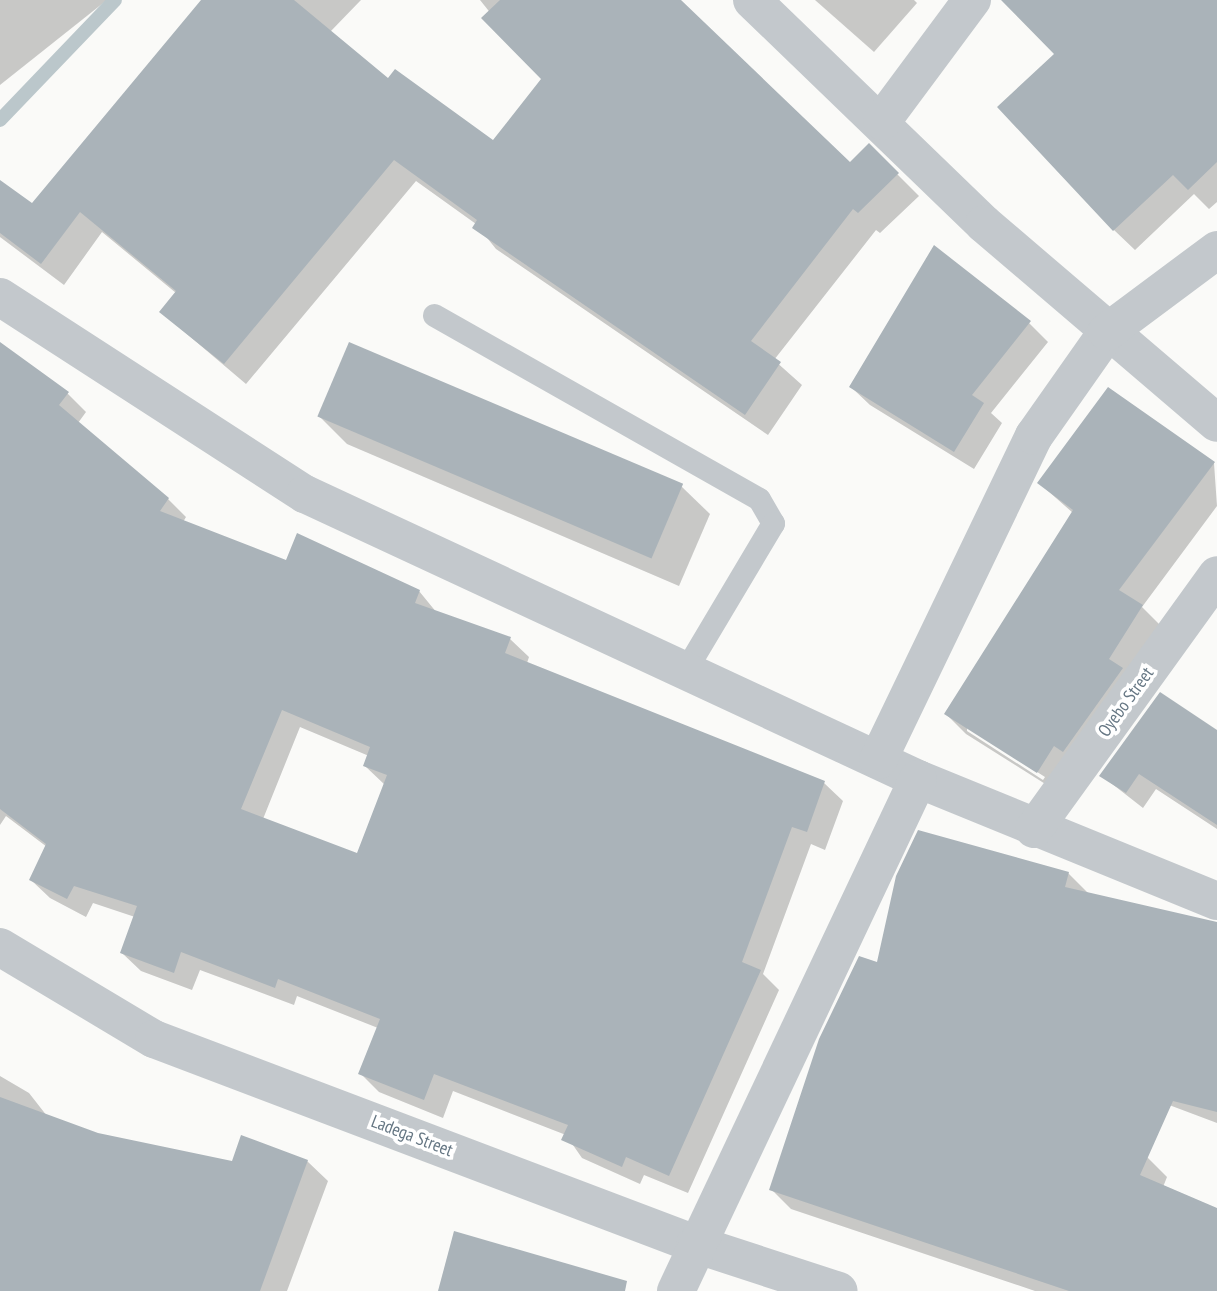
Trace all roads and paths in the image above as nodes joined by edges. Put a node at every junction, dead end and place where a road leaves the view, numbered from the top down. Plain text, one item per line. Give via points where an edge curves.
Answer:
1 (752, 0) edge
2 (972, 0) edge
3 (882, 121) junction
4 (1217, 250) edge
5 (0, 297) edge
6 (434, 315) dead end
7 (1107, 332) junction
8 (1217, 423) edge
9 (1217, 575) edge
10 (686, 669) junction
11 (878, 760) junction
12 (918, 779) junction
13 (1034, 829) junction
14 (1217, 901) edge
15 (0, 947) edge
16 (695, 1244) junction
17 (676, 1291) edge
18 (839, 1291) edge

1 - 3 street
2 - 3 street
3 - 7 street
4 - 7 street
5 - 10 street via 305,494
6 - 10 lane via 759,499 773,523
7 - 8 street
7 - 11 street via 1034,436
9 - 13 street, Oyebo Street
10 - 11 street
11 - 12 street
12 - 13 street
12 - 16 street
13 - 14 street
15 - 16 street, Ladega Street via 153,1039
16 - 17 street
16 - 18 street, Ladega Street

